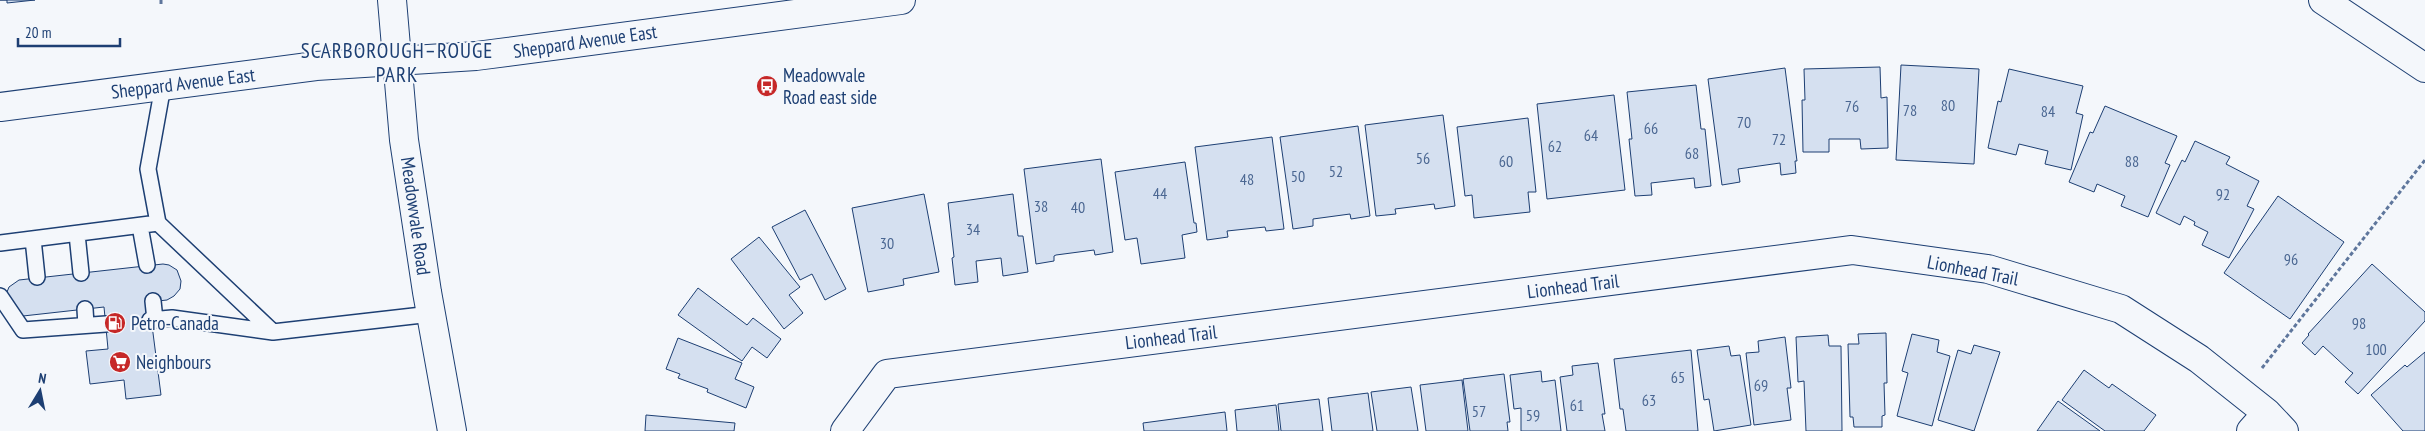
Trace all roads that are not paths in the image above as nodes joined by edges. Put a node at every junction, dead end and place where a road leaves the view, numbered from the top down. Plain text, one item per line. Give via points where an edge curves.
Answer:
1 (392, 0) edge
2 (902, 0) edge
3 (2323, 0) edge
4 (397, 62) junction
5 (2425, 68) edge
6 (163, 86) junction
7 (0, 107) edge
8 (158, 223) junction
9 (140, 226) junction
10 (78, 234) junction
11 (33, 239) junction
12 (0, 243) edge
13 (147, 266) dead end
14 (82, 273) dead end
15 (36, 277) dead end
16 (0, 296) edge
17 (153, 301) dead end
18 (85, 309) dead end
19 (431, 314) junction
20 (106, 324) dead end
21 (86, 325) junction
22 (273, 332) junction
23 (2267, 425) edge
24 (452, 431) edge
25 (845, 431) edge

1 - 4 street, Meadowvale Road
2 - 4 street, Sheppard Avenue East via 476,56
3 - 5 street
4 - 6 street, Sheppard Avenue East via 316,66
4 - 19 street, Meadowvale Road via 404,140
6 - 7 street, Sheppard Avenue East
6 - 8 lane via 148,169
8 - 9 lane
8 - 22 lane
9 - 10 lane
9 - 13 lane
10 - 11 lane
10 - 14 lane
11 - 12 lane
11 - 15 lane
16 - 21 lane via 23,330 41,322
17 - 22 lane via 153,320 172,318
18 - 21 lane
19 - 22 lane
19 - 24 street, Meadowvale Road
20 - 21 lane
23 - 25 street, Lionhead Trail via 2243,393 2199,359 2121,309 1988,270 1852,250 887,374

